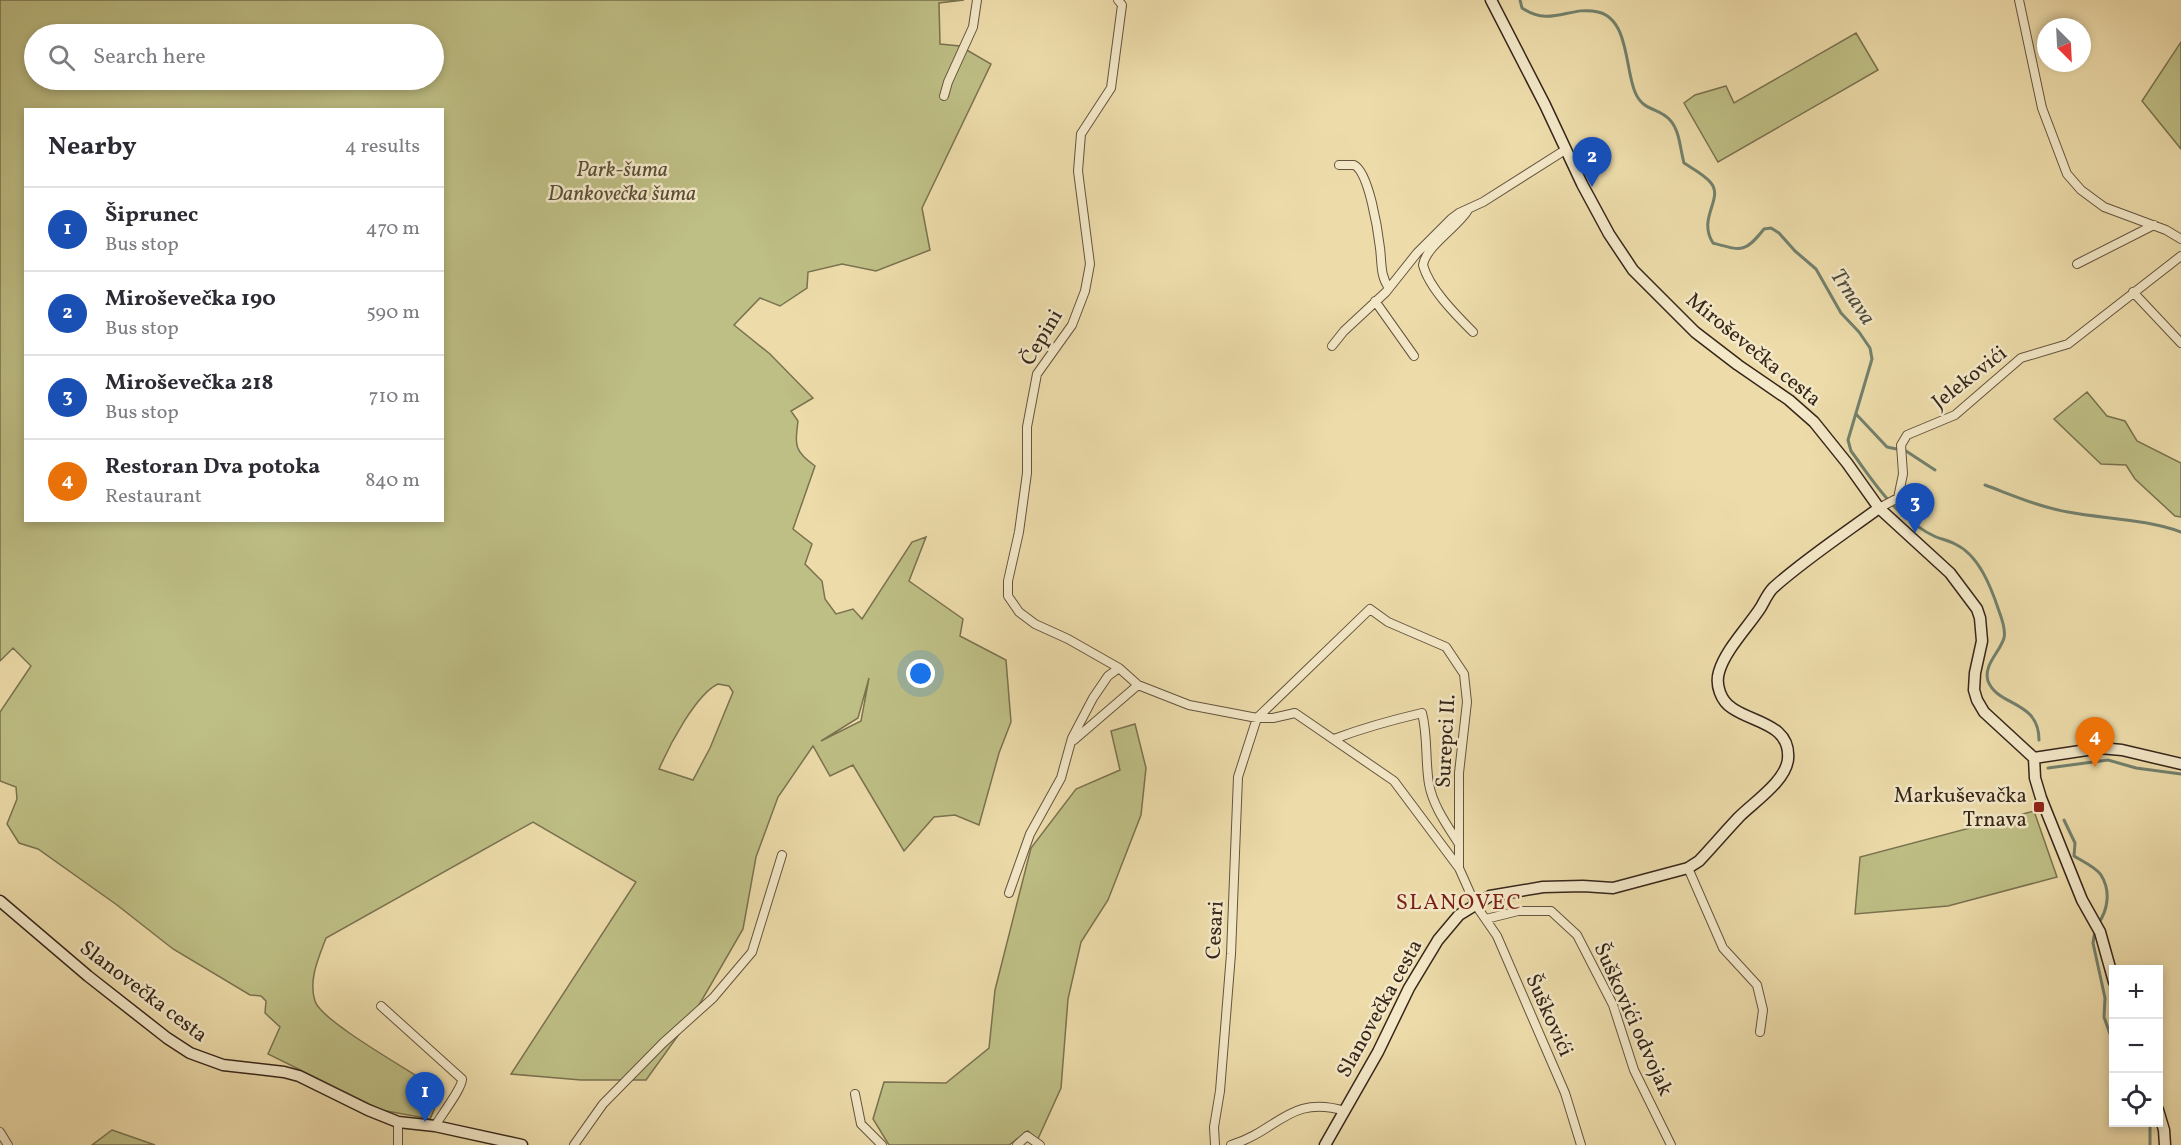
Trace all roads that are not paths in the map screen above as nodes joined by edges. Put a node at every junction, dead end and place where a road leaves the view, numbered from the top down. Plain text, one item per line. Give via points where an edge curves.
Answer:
1 (977, 0) edge
2 (1118, 0) edge
3 (1491, 0) edge
4 (2019, 0) edge
5 (944, 96) dead end
6 (1565, 150) junction
7 (1339, 165) dead end
8 (1468, 210) junction
9 (2154, 225) junction
10 (2181, 239) edge
11 (2181, 256) edge
12 (2077, 264) dead end
13 (1389, 288) junction
14 (2133, 292) junction
15 (1375, 301) junction
16 (1473, 332) dead end
17 (2181, 343) edge
18 (1332, 346) dead end
19 (1414, 356) dead end
20 (1883, 506) junction
21 (1119, 668) junction
22 (1138, 685) junction
23 (1257, 718) junction
24 (1334, 739) junction
25 (1071, 743) junction
26 (2034, 758) junction
27 (2181, 764) edge
28 (1459, 845) junction
29 (782, 855) dead end
30 (1459, 868) junction
31 (1688, 868) junction
32 (1009, 893) dead end
33 (0, 901) edge
34 (1475, 904) junction
35 (1486, 919) junction
36 (2110, 965) edge
37 (381, 1006) dead end
38 (1760, 1032) dead end
39 (855, 1094) dead end
40 (1345, 1111) junction
41 (398, 1122) junction
42 (435, 1126) junction
43 (2163, 1127) edge
44 (0, 1132) edge
45 (8, 1145) edge
46 (398, 1145) edge
47 (522, 1145) edge
48 (574, 1145) edge
49 (882, 1145) edge
50 (1017, 1145) edge
51 (1040, 1145) edge
52 (1215, 1145) edge
53 (1231, 1145) edge
54 (1325, 1145) edge
55 (1581, 1145) edge
56 (1671, 1145) edge
57 (2165, 1145) edge

1 - 5 street via 973,27
2 - 21 street, Čepini via 1122,5 1111,88 1081,134 1078,171 1090,264 1085,291 1071,325 1037,374 1027,427 1027,473 1008,596 1019,612 1035,624
3 - 6 street, Miroševečka cesta
4 - 9 street via 2042,108 2067,174 2104,207
6 - 8 street
6 - 20 street, Miroševečka cesta via 1632,270 1695,332 1814,422
7 - 13 street via 1354,165 1362,172 1376,225 1383,279
8 - 13 street via 1451,219
8 - 16 street via 1431,250 1423,265 1454,312
9 - 10 street
9 - 12 street
11 - 14 street, Jelekovići
13 - 15 street
14 - 17 street
14 - 20 street, Jelekovići via 2068,344 2021,358 1955,415 1911,432 1901,448 1902,481 1896,500
15 - 18 street
15 - 19 street
20 - 26 street, Miroševečka cesta via 1950,573 1977,609 1982,628 1975,673 1977,700 1984,712
20 - 31 street, Slanovečka cesta via 1771,590 1726,658 1718,673 1723,701 1774,728 1788,749 1788,761 1769,790
21 - 22 street
21 - 25 street via 1108,676 1093,698
22 - 23 street via 1189,705
22 - 25 street
23 - 24 street via 1295,713
23 - 28 street, Surepci II. via 1370,609 1397,626 1446,646 1464,674 1467,702 1460,773
23 - 52 street, Cesari via 1238,777 1231,954
24 - 28 street via 1372,724 1422,712 1429,786
24 - 30 street via 1394,781
25 - 32 street via 1061,778 1030,834
26 - 27 street via 2100,748
26 - 36 street via 2041,798 2082,900 2104,943
28 - 30 street, Surepci II.
29 - 48 street via 752,952 713,998 603,1104
30 - 34 street
31 - 34 street, Slanovečka cesta via 1612,888 1543,887 1490,896
31 - 38 street via 1723,948 1757,985 1763,1010
33 - 41 street, Slanovečka cesta via 88,976 190,1053 223,1065 299,1076
34 - 35 street, Šuškovići
34 - 40 street, Slanovečka cesta via 1459,915 1438,940
35 - 55 street, Šuškovići via 1565,1093
35 - 56 street, Šuškovići odvojak via 1518,911 1551,911 1577,935 1613,1005 1634,1070
37 - 42 street via 462,1079 460,1089
39 - 49 street via 861,1124
40 - 53 street via 1328,1106 1303,1107 1259,1134
40 - 54 street, Slanovečka cesta
41 - 42 street, Slanovečka cesta
41 - 46 street
42 - 47 street, Slanovečka cesta
43 - 57 street
44 - 45 street
50 - 51 street via 1027,1136

